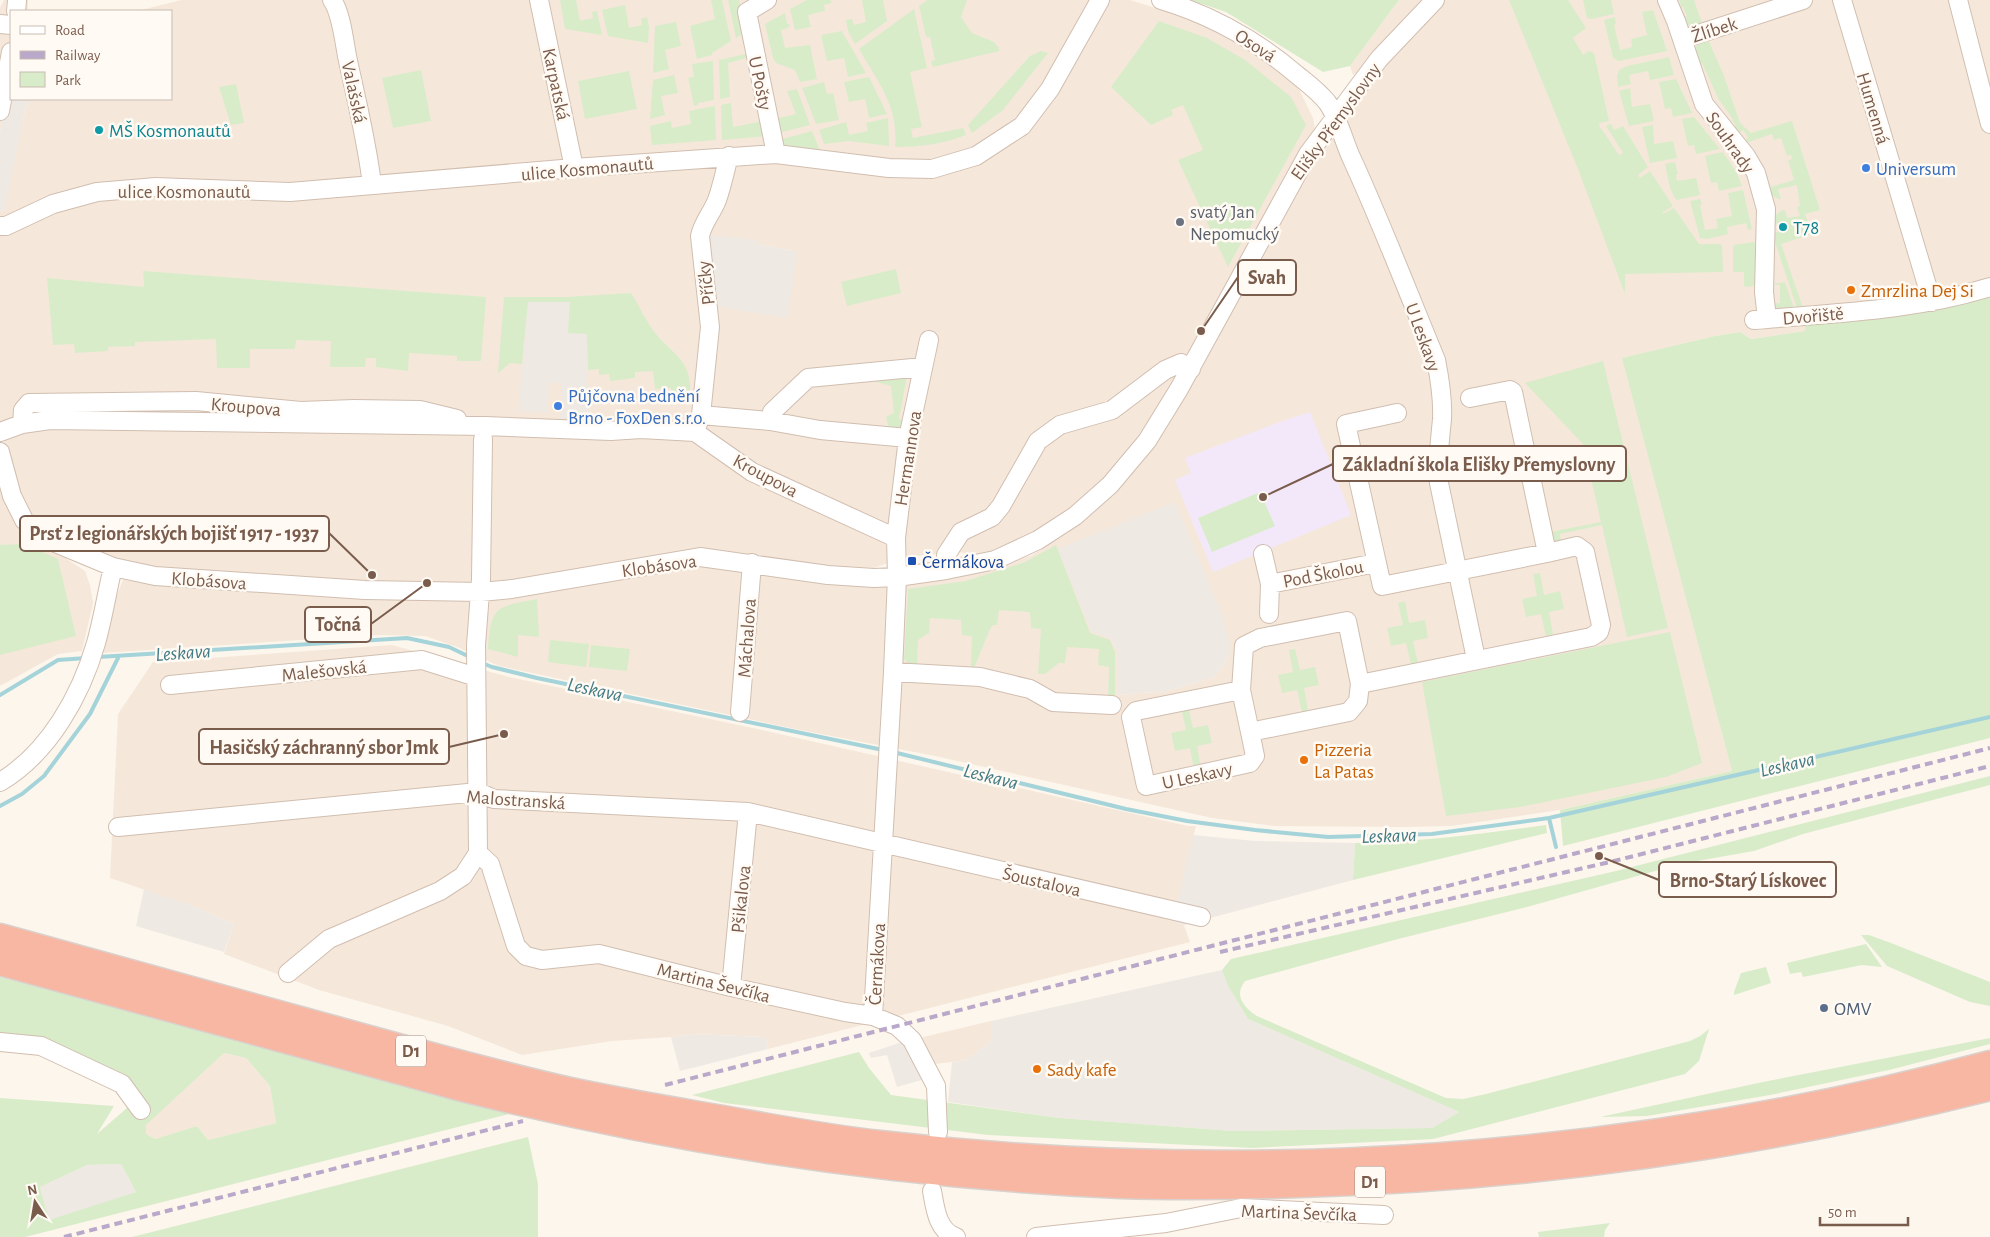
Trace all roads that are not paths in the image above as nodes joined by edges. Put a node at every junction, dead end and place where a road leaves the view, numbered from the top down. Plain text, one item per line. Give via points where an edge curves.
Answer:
1 (332, 0) edge
2 (539, 0) edge
3 (767, 0) edge
4 (1100, 0) edge
5 (1161, 0) edge
6 (1435, 0) edge
7 (1667, 0) edge
8 (1803, 0) edge
9 (1842, 0) edge
10 (1958, 0) edge
11 (745, 6) edge
12 (1682, 40) junction
13 (10, 57) edge
14 (0, 111) edge
15 (1336, 115) junction
16 (1990, 124) edge
17 (776, 154) junction
18 (729, 156) junction
19 (574, 168) junction
20 (372, 185) junction
21 (0, 226) edge
22 (1990, 287) edge
23 (1932, 302) junction
24 (1760, 319) joint
25 (930, 340) dead end
26 (923, 367) junction
27 (1191, 369) junction
28 (1470, 398) dead end
29 (1396, 413) dead end
30 (701, 414) junction
31 (770, 421) junction
32 (0, 432) edge
33 (695, 432) junction
34 (484, 433) junction
35 (908, 438) junction
36 (0, 452) edge
37 (896, 538) junction
38 (1547, 552) junction
39 (1263, 554) dead end
40 (752, 563) junction
41 (1376, 563) junction
42 (113, 567) junction
43 (946, 570) junction
44 (1458, 571) junction
45 (897, 577) junction
46 (1270, 584) junction
47 (481, 592) junction
48 (1269, 614) dead end
49 (1476, 659) junction
50 (893, 672) junction
51 (476, 674) junction
52 (1360, 684) junction
53 (170, 685) dead end
54 (1241, 690) junction
55 (1112, 705) dead end
56 (740, 712) dead end
57 (1250, 732) junction
58 (0, 782) edge
59 (478, 792) junction
60 (748, 812) junction
61 (118, 828) dead end
62 (882, 844) junction
63 (478, 853) junction
64 (1201, 917) dead end
65 (0, 937) edge
66 (0, 962) edge
67 (288, 973) dead end
68 (731, 986) junction
69 (873, 1016) junction
70 (0, 1042) edge
71 (1990, 1064) edge
72 (1990, 1087) edge
73 (141, 1110) dead end
74 (938, 1132) dead end
75 (932, 1191) dead end
76 (1384, 1215) dead end
77 (956, 1237) edge
78 (1036, 1237) edge

1 - 20 street, Valašská via 337,7 369,155
2 - 19 street, Karpatská
3 - 11 street, U Pošty
4 - 17 street, ulice Kosmonautů via 1050,89 1022,126 976,156 932,169 914,169
5 - 15 street, Osová via 1213,19 1246,37 1316,90
6 - 15 street, Elišky Přemyslovny via 1379,59
7 - 12 street, Souhrady
8 - 12 street, Žlíbek
9 - 23 street, Humenná
10 - 16 street
11 - 17 street, U Pošty
12 - 24 street, Souhrady via 1704,104 1756,173 1766,209 1764,292
13 - 14 street
15 - 27 street, Elišky Přemyslovny via 1301,164
15 - 44 street, U Leskavy via 1436,360 1442,389 1437,466
17 - 18 street, ulice Kosmonautů
18 - 19 street, ulice Kosmonautů
18 - 30 street, Příčky via 717,200 702,225 700,236 710,327
19 - 20 street, ulice Kosmonautů
20 - 21 street, ulice Kosmonautů via 290,192 156,186 97,192 53,204
22 - 23 street, Dvořiště
23 - 24 street, Dvořiště via 1889,309
25 - 26 street, Hermannova
26 - 31 street via 808,378 772,412
26 - 35 street, Hermannova
27 - 43 street, Elišky Přemyslovny via 1147,441 1110,486 1075,516 1038,540 995,560
27 - 43 street via 1181,363 1165,370 1112,410 1060,425 1038,441 1001,506 992,516 961,532 946,555
28 - 38 street via 1513,392
29 - 41 street via 1346,424
30 - 31 street
30 - 33 street, Příčky
31 - 35 street via 820,430
32 - 34 street, Kroupova via 22,424 22,410 29,403 196,401 301,411 354,408 420,410
33 - 34 street, Kroupova via 641,429
33 - 37 street, Kroupova via 752,472
34 - 47 street
35 - 37 street, Hermannova
36 - 42 street, Klobásova via 12,496 24,520 42,536
37 - 45 street, Hermannova
38 - 44 street
38 - 49 street via 1577,546 1585,552 1601,625 1599,632 1591,637
39 - 46 street, Pod Školou
40 - 45 street, Klobásova via 828,575
40 - 47 street, Klobásova via 700,557
40 - 56 street, Máchalova
41 - 44 street via 1382,586
41 - 46 street, Pod Školou
42 - 47 street, Klobásova via 156,576 323,588
42 - 58 street via 96,642 68,712 43,747
43 - 45 street, Elišky Přemyslovny
44 - 49 street, U Leskavy
45 - 50 street, Čermákova
46 - 48 street, Pod Školou
47 - 51 street
49 - 52 street
50 - 55 street via 980,677 1030,689 1053,702
50 - 62 street, Čermákova
51 - 53 street, Malešovská via 422,660
51 - 59 street
52 - 54 street, U Leskavy via 1347,621 1260,638 1244,646
52 - 57 street, U Leskavy via 1358,701 1350,712
54 - 57 street, U Leskavy
54 - 57 street, U Leskavy via 1136,711 1131,717 1146,786 1250,763 1255,756
59 - 60 street, Malostranská via 494,799
59 - 61 street, Malostranská
59 - 63 street
60 - 62 street, Malostranská
60 - 68 street, Pšikalova
62 - 64 street, Šoustalova
62 - 69 street, Čermákova
63 - 67 street via 463,876 440,891 329,939
63 - 68 street, Martina Ševčíka via 490,864 516,946 526,956 542,960 599,954
65 - 71 highway, D1 via 566,1090 829,1137 1017,1156 1214,1164 1311,1163 1545,1147 1731,1121 1845,1099
66 - 72 highway, D1 via 462,1088 623,1124 830,1160 1122,1185 1316,1184 1502,1173 1616,1160 1766,1136
68 - 69 street, Martina Ševčíka
69 - 74 street, Martina Ševčíka via 897,1026 912,1040 936,1086
70 - 73 street via 41,1046 122,1084
75 - 77 street via 938,1220
76 - 78 street, Martina Ševčíka via 1241,1208 1166,1223

